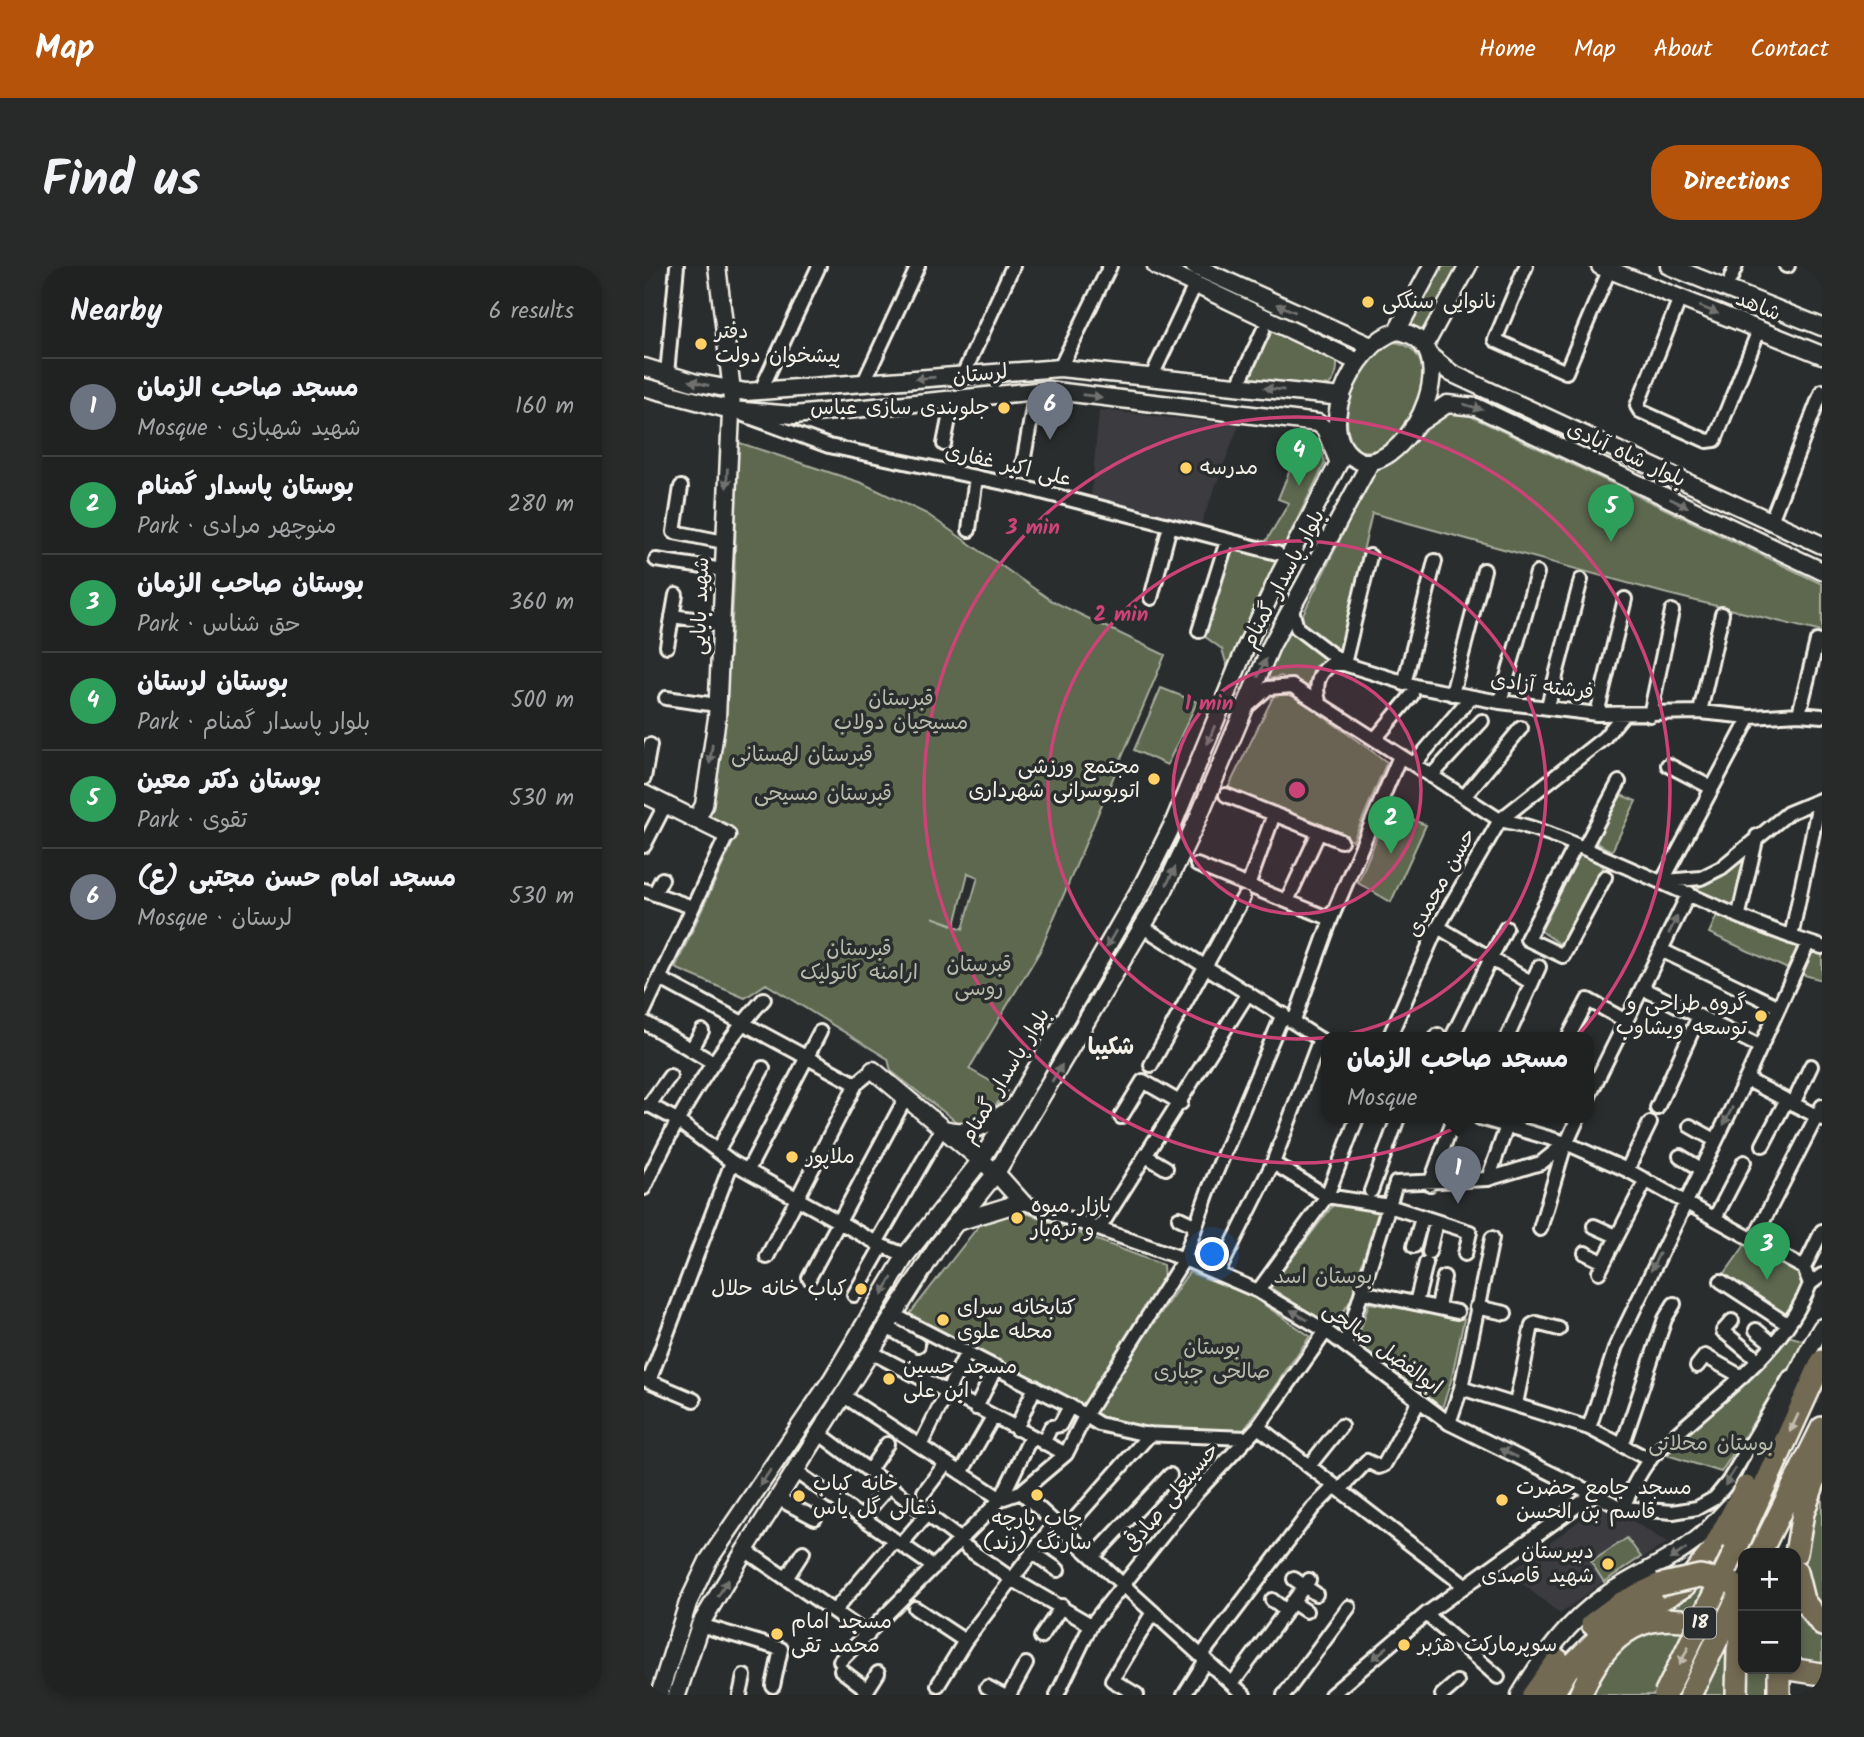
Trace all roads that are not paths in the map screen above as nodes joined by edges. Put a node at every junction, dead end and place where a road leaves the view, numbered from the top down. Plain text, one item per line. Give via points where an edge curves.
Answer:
1 (677, 266) edge
2 (819, 266) edge
3 (918, 266) edge
4 (1013, 266) edge
5 (1110, 266) edge
6 (1156, 266) edge
7 (1194, 266) edge
8 (1432, 266) edge
9 (1468, 266) edge
10 (1526, 266) edge
11 (1669, 266) edge
12 (717, 267) edge
13 (1607, 267) edge
14 (1195, 285) junction
15 (1680, 298) junction
16 (1822, 327) edge
17 (1759, 330) junction
18 (1263, 331) dead end
19 (1397, 331) junction
20 (1371, 346) junction
21 (1427, 351) junction
22 (1822, 355) edge
23 (1358, 362) junction
24 (644, 366) edge
25 (1060, 368) junction
26 (667, 374) junction
27 (962, 375) junction
28 (1152, 376) junction
29 (863, 384) junction
30 (1238, 385) junction
31 (644, 387) edge
32 (732, 391) junction
33 (1036, 391) junction
34 (1822, 391) edge
35 (760, 392) junction
36 (1342, 397) junction
37 (953, 399) junction
38 (731, 410) junction
39 (1413, 427) junction
40 (944, 444) dead end
41 (1342, 457) junction
42 (1023, 463) dead end
43 (1370, 463) junction
44 (976, 477) junction
45 (681, 487) dead end
46 (1771, 521) junction
47 (1170, 526) junction
48 (970, 530) dead end
49 (1227, 541) junction
50 (724, 542) junction
51 (1822, 545) edge
52 (1277, 554) dead end
53 (1370, 556) dead end
54 (656, 560) dead end
55 (1435, 561) dead end
56 (724, 570) junction
57 (1484, 570) dead end
58 (1822, 571) edge
59 (1537, 573) dead end
60 (1581, 580) dead end
61 (676, 594) dead end
62 (1151, 598) dead end
63 (1625, 599) dead end
64 (1292, 606) junction
65 (1672, 611) dead end
66 (1722, 614) dead end
67 (672, 616) junction
68 (722, 624) junction
69 (1199, 631) dead end
70 (1816, 640) dead end
71 (667, 646) dead end
72 (1344, 664) junction
73 (1404, 684) junction
74 (1452, 694) junction
75 (1412, 695) dead end
76 (1471, 697) junction
77 (666, 698) dead end
78 (1319, 702) junction
79 (1500, 702) junction
80 (717, 705) junction
81 (1548, 706) junction
82 (1700, 712) junction
83 (1597, 714) junction
84 (1799, 714) junction
85 (1623, 715) junction
86 (1650, 715) junction
87 (1240, 716) junction
88 (1822, 716) edge
89 (1750, 717) junction
90 (1482, 721) dead end
91 (1521, 728) dead end
92 (1375, 739) junction
93 (650, 745) dead end
94 (1401, 756) junction
95 (1414, 764) junction
96 (1668, 765) dead end
97 (1431, 776) junction
98 (644, 778) edge
99 (1619, 782) dead end
100 (1712, 788) junction
101 (644, 794) edge
102 (1226, 795) dead end
103 (1464, 797) junction
104 (1820, 801) edge
105 (665, 805) junction
106 (1274, 814) junction
107 (696, 820) junction
108 (1500, 820) junction
109 (1319, 832) junction
110 (727, 835) joint
111 (1757, 836) junction
112 (1341, 842) dead end
113 (644, 845) edge
114 (1580, 846) junction
115 (1197, 865) dead end
116 (1605, 877) dead end
117 (662, 879) dead end
118 (1662, 882) junction
119 (1248, 886) junction
120 (649, 892) edge
121 (1689, 893) junction
122 (1243, 898) dead end
123 (1287, 901) junction
124 (692, 907) junction
125 (1739, 914) junction
126 (1331, 919) junction
127 (1143, 927) junction
128 (1438, 927) junction
129 (1506, 928) dead end
130 (1791, 937) junction
131 (1808, 943) junction
132 (1822, 947) edge
133 (1661, 950) junction
134 (1491, 958) junction
135 (1205, 965) junction
136 (1539, 967) dead end
137 (659, 978) junction
138 (1532, 983) junction
139 (1642, 988) junction
140 (1248, 993) junction
141 (764, 999) dead end
142 (1779, 1007) junction
143 (644, 1011) edge
144 (1699, 1016) junction
145 (1288, 1017) junction
146 (743, 1021) junction
147 (1626, 1021) junction
148 (644, 1022) edge
149 (702, 1031) dead end
150 (820, 1032) dead end
151 (1392, 1032) edge
152 (1454, 1032) edge
153 (1510, 1032) edge
154 (1571, 1032) edge
155 (1321, 1040) edge
156 (1321, 1046) edge
157 (1761, 1047) junction
158 (691, 1050) junction
159 (807, 1056) junction
160 (712, 1062) junction
161 (1151, 1065) dead end
162 (1811, 1066) dead end
163 (763, 1068) dead end
164 (873, 1070) joint
165 (670, 1076) dead end
166 (1746, 1079) junction
167 (856, 1084) junction
168 (1594, 1086) edge
169 (905, 1099) junction
170 (1789, 1102) junction
171 (1181, 1103) junction
172 (1016, 1104) junction
173 (1038, 1104) junction
174 (646, 1106) edge
175 (1657, 1108) dead end
176 (1820, 1114) edge
177 (1121, 1117) dead end
178 (676, 1119) junction
179 (1355, 1123) edge
180 (1396, 1123) edge
181 (1452, 1123) edge
182 (1576, 1123) edge
183 (1650, 1123) dead end
184 (1517, 1124) edge
185 (1690, 1126) dead end
186 (942, 1128) junction
187 (1715, 1140) junction
188 (1566, 1143) junction
189 (1763, 1145) dead end
190 (718, 1150) junction
191 (1146, 1156) junction
192 (1680, 1156) dead end
193 (981, 1160) junction
194 (732, 1162) junction
195 (1744, 1162) dead end
196 (1273, 1163) junction
197 (1166, 1168) dead end
198 (1701, 1169) junction
199 (748, 1170) junction
200 (1627, 1170) junction
201 (996, 1173) junction
202 (1488, 1179) junction
203 (1646, 1180) junction
204 (1430, 1184) junction
205 (644, 1188) edge
206 (1371, 1191) dead end
207 (957, 1192) junction
208 (1327, 1196) junction
209 (796, 1197) junction
210 (1685, 1201) junction
211 (1022, 1202) junction
212 (971, 1205) junction
213 (1389, 1206) junction
214 (1178, 1217) dead end
215 (1422, 1218) junction
216 (1715, 1218) junction
217 (839, 1222) junction
218 (1436, 1222) junction
219 (956, 1223) junction
220 (1196, 1226) junction
221 (1594, 1226) dead end
222 (1099, 1229) junction
223 (1540, 1229) dead end
224 (1822, 1231) edge
225 (1616, 1236) junction
226 (1492, 1238) dead end
227 (1754, 1239) junction
228 (879, 1244) junction
229 (1414, 1246) dead end
230 (1585, 1253) dead end
231 (1465, 1254) dead end
232 (906, 1255) junction
233 (767, 1257) dead end
234 (1184, 1259) junction
235 (1804, 1268) junction
236 (1218, 1273) junction
237 (1822, 1275) edge
238 (1444, 1277) dead end
239 (809, 1278) dead end
240 (1721, 1280) dead end
241 (1810, 1284) junction
242 (1258, 1291) junction
243 (1363, 1292) junction
244 (854, 1295) dead end
245 (1416, 1303) junction
246 (1674, 1304) dead end
247 (1438, 1307) junction
248 (1457, 1312) dead end
249 (1475, 1312) junction
250 (1505, 1313) dead end
251 (890, 1321) junction
252 (1732, 1321) dead end
253 (1787, 1324) junction
254 (1822, 1327) edge
255 (1559, 1329) dead end
256 (1756, 1330) dead end
257 (1326, 1331) junction
258 (1773, 1343) junction
259 (919, 1345) dead end
260 (1345, 1345) junction
261 (872, 1352) junction
262 (967, 1352) junction
263 (1813, 1359) edge
264 (1758, 1360) junction
265 (1697, 1366) dead end
266 (996, 1367) junction
267 (1742, 1377) junction
268 (646, 1380) edge
269 (1035, 1387) junction
270 (1461, 1388) junction
271 (947, 1393) junction
272 (844, 1396) junction
273 (694, 1400) dead end
274 (1419, 1401) junction
275 (1516, 1404) junction
276 (1070, 1406) junction
277 (976, 1408) junction
278 (1085, 1416) junction
279 (993, 1417) junction
280 (933, 1419) junction
281 (1449, 1423) junction
282 (1341, 1426) dead end
283 (1258, 1427) junction
284 (946, 1428) dead end
285 (1589, 1428) junction
286 (1822, 1428) edge
287 (1016, 1429) junction
288 (820, 1434) junction
289 (1150, 1434) junction
290 (1247, 1438) junction
291 (1037, 1440) junction
292 (887, 1444) dead end
293 (920, 1446) junction
294 (1622, 1446) junction
295 (1066, 1454) junction
296 (1650, 1460) junction
297 (1822, 1460) edge
298 (946, 1463) junction
299 (1309, 1466) junction
300 (870, 1469) junction
301 (796, 1472) junction
302 (961, 1473) junction
303 (1170, 1475) dead end
304 (890, 1485) junction
305 (1746, 1487) junction
306 (1338, 1488) junction
307 (925, 1492) dead end
308 (1021, 1492) junction
309 (1592, 1495) junction
310 (779, 1499) junction
311 (1001, 1499) junction
312 (1622, 1508) junction
313 (928, 1513) junction
314 (862, 1517) junction
315 (815, 1518) dead end
316 (1059, 1527) junction
317 (898, 1542) junction
318 (964, 1544) junction
319 (1763, 1548) edge
320 (1797, 1548) edge
321 (745, 1550) junction
322 (803, 1552) dead end
323 (1032, 1552) junction
324 (1093, 1557) junction
325 (934, 1567) junction
326 (1058, 1570) dead end
327 (787, 1577) junction
328 (1010, 1578) junction
329 (1124, 1586) junction
330 (1465, 1586) junction
331 (1738, 1586) edge
332 (1801, 1592) edge
333 (1316, 1594) dead end
334 (1738, 1598) edge
335 (1272, 1600) dead end
336 (1062, 1606) junction
337 (1289, 1606) junction
338 (915, 1608) dead end
339 (834, 1611) junction
340 (1306, 1611) dead end
341 (1153, 1612) junction
342 (1340, 1614) dead end
343 (1426, 1614) junction
344 (700, 1625) junction
345 (1091, 1625) junction
346 (1822, 1625) edge
347 (868, 1634) junction
348 (1041, 1637) dead end
349 (1738, 1640) edge
350 (965, 1641) junction
351 (672, 1646) junction
352 (1738, 1650) edge
353 (1203, 1658) junction
354 (1026, 1664) dead end
355 (1801, 1671) edge
356 (878, 1673) dead end
357 (1779, 1674) edge
358 (1822, 1674) edge
359 (744, 1676) dead end
360 (1497, 1677) dead end
361 (1457, 1682) dead end
362 (1232, 1684) junction
363 (938, 1685) dead end
364 (773, 1686) dead end
365 (987, 1687) dead end
366 (865, 1692) edge
367 (652, 1695) edge
368 (659, 1695) edge
369 (677, 1695) edge
370 (740, 1695) edge
371 (1002, 1695) edge
372 (1009, 1695) edge
373 (1057, 1695) edge
374 (1137, 1695) edge
375 (1184, 1695) edge
376 (1244, 1695) edge
377 (1284, 1695) edge
378 (1331, 1695) edge
379 (1442, 1695) edge
380 (1520, 1695) edge
381 (1533, 1695) edge
382 (1552, 1695) edge
383 (1580, 1695) edge
384 (1665, 1695) edge
385 (1690, 1695) edge
386 (1737, 1695) edge
387 (1779, 1695) edge

1 - 26 street
2 - 35 street
3 - 29 street
4 - 27 street
5 - 25 street
6 - 14 main road
20 -> 7 main road
8 - 19 main road
9 - 21 main road
10 - 13 street via 1495,340 1566,372
11 - 16 main road, شاهد
12 - 32 main road, شهید بابایی
13 - 15 main road, شاهد
14 - 23 main road
14 - 28 street
15 -> 17 main road, شاهد
15 - 17 street via 1637,406 1712,442
17 - 22 main road, شاهد
18 - 30 street
19 - 20 main road
19 - 21 main road, بلوار شاه آبادی via 1411,335
20 - 23 main road
21 - 39 main road via 1431,384
21 - 46 main road, بلوار شاه آبادی via 1451,373
23 - 36 main road
24 - 26 main road, لرستان
25 - 27 main road, لرستان
25 - 28 main road, لرستان
32 -> 26 main road, لرستان
27 -> 29 main road, لرستان
28 - 30 main road, لرستان
29 - 35 main road, لرستان
36 -> 30 main road, لرستان
31 - 38 main road, لرستان
32 - 35 main road, لرستان
32 - 38 main road, شهید بابایی
33 - 37 main road, لرستان
33 -> 41 main road, لرستان via 1318,423
33 - 42 street
34 - 46 street
36 - 41 main road via 1337,427
37 - 38 main road, لرستان via 794,415
37 - 40 street
38 - 44 street, علی اکبر غفاری via 829,446
38 -> 50 main road, شهید بابایی
39 - 43 main road via 1397,446
39 -> 58 main road, بلوار شاه آبادی via 1447,404 1476,407
41 - 43 main road
41 -> 172 main road, بلوار پاسدار گمنام via 1251,637 1150,871
43 - 64 main road, بلوار پاسدار گمنام
44 - 47 street, علی اکبر غفاری
44 - 48 street
45 - 50 street via 674,532
46 - 51 main road, بلوار شاه آبادی
47 - 49 street, علی اکبر غفاری
47 - 62 street
49 - 52 street, علی اکبر غفاری
49 - 69 street
50 - 56 main road, شهید بابایی
53 - 72 street
54 - 56 street
55 - 73 street
56 - 68 main road, شهید بابایی
57 - 74 street
59 - 79 street
60 - 81 street
61 - 67 street
63 - 83 street
64 - 72 street, فرشته آزادی via 1297,628
87 -> 64 main road, بلوار پاسدار گمنام
65 - 86 street
66 - 82 street
67 - 68 street
67 - 71 street
68 - 80 main road, شهید بابایی
70 - 84 street
72 - 73 street, فرشته آزادی
72 - 78 street via 1332,664 1320,674
73 - 74 street, فرشته آزادی
74 - 76 street, فرشته آزادی
75 - 92 street
76 - 79 street, فرشته آزادی
76 - 95 street
77 - 80 street
78 - 87 street via 1292,686 1279,685 1256,695
78 - 92 street
79 - 81 street, فرشته آزادی
80 -> 107 main road, شهید بابایی via 704,805
81 - 83 street, فرشته آزادی
82 - 86 street, فرشته آزادی
82 - 89 street, فرشته آزادی
83 - 85 street, فرشته آزادی
84 - 88 street, فرشته آزادی
84 - 89 street, فرشته آزادی
85 - 86 street, فرشته آزادی
85 - 108 street, حسن محمدی via 1604,738
127 -> 87 main road, بلوار پاسدار گمنام via 1196,823
89 - 100 street
90 - 97 street
91 - 103 street
92 - 94 street
93 - 98 street
94 - 95 street
94 - 126 street
95 - 97 street
96 - 100 street
97 - 103 street
99 - 114 street
100 - 118 street
101 - 105 main road
102 - 106 street
103 - 108 street
104 - 111 street via 1788,813
104 - 130 street
105 - 107 main road
105 - 113 street
106 - 109 street
106 - 119 street
107 - 110 main road
108 - 114 street
108 - 128 street, حسن محمدی
109 - 112 street
109 - 123 street
110 - 124 street
111 - 118 street via 1721,869 1701,878
111 - 125 street
114 - 116 street via 1527,939 1563,956
114 - 118 street
115 - 119 street
117 - 120 street
118 - 121 street
119 - 123 street
120 - 124 street
121 - 125 street
133 -> 121 street
122 - 135 street
123 - 126 street
124 - 137 street
125 - 130 street
126 - 145 street
127 - 135 street
173 -> 127 main road, بلوار پاسدار گمنام
128 - 134 street
128 - 151 street, حسن محمدی
129 - 134 street
130 - 131 street
131 - 132 street
131 - 142 street
133 - 139 street
133 - 142 street
134 - 138 street
134 - 152 street
135 - 140 street
135 - 161 street
136 - 138 street
137 - 143 street
137 - 146 street
138 - 153 street
139 - 144 street
139 - 147 street
140 - 145 street
140 - 171 street
141 - 146 street
142 - 157 street
144 - 157 street
144 - 175 street
145 - 155 street
145 - 220 street
146 - 159 street
146 - 160 street
147 - 154 street via 1588,1000
147 - 168 street
148 - 158 street
149 - 158 street
150 - 159 street
156 - 196 street
157 - 166 street
158 - 160 street
159 - 167 street
159 - 199 street
160 - 178 street
162 - 170 street
163 - 190 street
164 - 167 street
164 - 169 main road, ابوالفضل صالحی
165 - 174 street
166 - 170 street
166 -> 187 street
167 - 209 street
169 - 186 main road, ابوالفضل صالحی
169 - 217 street
170 - 176 street
170 - 189 street
171 - 177 street via 1143,1081
171 - 191 street
172 - 173 main road via 1018,1113 1028,1117
172 - 186 main road via 972,1131
172 - 193 main road, بلوار پاسدار گمنام
173 - 201 main road, بلوار پاسدار گمنام
174 - 178 street
176 - 227 street
178 - 190 street
178 - 205 street
179 - 208 street
180 - 206 street
181 - 204 street
182 - 188 street
183 - 200 street
184 - 188 street
184 - 202 street
185 - 187 street
186 - 193 main road, ابوالفضل صالحی
186 - 228 street
187 - 198 street
188 - 200 street
188 - 202 street via 1541,1163
188 - 223 street
190 - 194 street
191 - 197 street
191 - 222 street
192 - 198 street
193 - 201 main road, ابوالفضل صالحی
193 - 207 main road, بلوار پاسدار گمنام
194 - 199 street
194 - 268 street
195 - 216 street
196 - 208 street
196 - 236 street
198 - 210 street
199 - 209 street
200 - 203 street
201 - 211 main road, ابوالفضل صالحی
201 - 212 main road, بلوار پاسدار گمنام
202 - 204 street
203 - 210 street
203 - 225 street
204 - 213 street via 1395,1183
207 - 212 main road
207 - 232 main road, بلوار پاسدار گمنام
208 - 213 street
208 - 242 street
209 - 217 street
209 - 233 street
210 - 216 street
210 -> 285 street via 1616,1346
211 - 219 main road
211 - 222 street, ابوالفضل صالحی
212 - 219 main road, بلوار پاسدار گمنام
213 - 215 street
213 - 243 street
214 - 220 street
215 - 218 street
215 - 229 street
216 - 227 street
217 - 228 street
217 - 239 street
218 - 231 street via 1470,1232
218 - 245 street
219 - 251 main road, بلوار پاسدار گمنام
220 - 234 street
221 - 225 street
222 - 234 street, ابوالفضل صالحی
224 - 235 street
225 - 230 street via 1601,1267
226 - 249 street
227 - 235 street
228 - 232 street
228 - 244 street
232 -> 351 main road, بلوار پاسدار گمنام via 832,1379 708,1561
234 - 236 street, ابوالفضل صالحی
234 - 278 street
235 - 241 street
236 - 242 street, ابوالفضل صالحی
237 - 241 street
238 - 247 street
240 - 253 street
241 - 253 street
257 -> 242 street, ابوالفضل صالحی
243 - 245 street
243 - 260 street
245 - 247 street
246 - 294 street
247 - 248 street
249 - 250 street
249 - 270 street
251 - 259 street
251 - 261 main road, بلوار پاسدار گمنام
251 - 262 street
252 - 264 street via 1723,1331
253 - 258 street
254 - 263 main road
255 - 275 street via 1533,1323
256 - 258 street
257 - 260 street, ابوالفضل صالحی
257 - 283 street, حسینعلی صادقی
258 - 264 street
260 - 274 street, ابوالفضل صالحی
261 - 271 street
261 - 272 main road, بلوار پاسدار گمنام
262 - 266 street
262 - 271 street
263 - 305 main road
263 -> 312 street, ابوالفضل صالحی via 1715,1498 1673,1513
263 -> 384 highway, 18, bridge via 1735,1551
264 - 267 street
265 - 267 street via 1705,1356
266 - 269 street
266 - 277 street
267 - 296 street
268 - 273 street
269 - 276 street
269 - 287 street
270 - 275 street
270 - 281 street
271 - 277 street
271 - 280 street
272 - 288 main road, بلوار پاسدار گمنام
272 - 293 street
274 - 281 street, ابوالفضل صالحی
274 - 306 street via 1384,1465 1379,1468 1367,1461
275 - 285 street
276 - 278 street
276 - 291 street via 1060,1425
277 - 279 street
278 - 289 street via 1124,1432
278 - 295 street
279 - 287 street
279 - 302 street
280 - 284 street
280 - 293 street
309 -> 281 street, ابوالفضل صالحی
282 - 299 street
283 - 290 street, حسینعلی صادقی
283 - 299 street
285 - 294 street
286 - 319 highway
287 - 291 street
288 - 300 street
288 - 301 main road, بلوار پاسدار گمنام
289 - 290 street
289 - 316 street
290 - 329 street, حسینعلی صادقی via 1197,1492
291 - 295 street
291 - 311 street
292 - 300 street
293 - 298 street
294 - 296 street
295 - 308 street
296 - 312 street
297 - 320 highway via 1803,1513
298 - 302 street
298 - 307 street
299 - 306 street
300 - 304 street
301 - 310 main road, بلوار پاسدار گمنام
301 - 314 street
302 - 311 street
303 - 324 street
304 - 313 street
304 - 314 street
305 -> 380 main road via 1686,1549 1585,1611 1554,1643
305 - 382 highway via 1712,1552 1684,1586 1613,1625 1567,1670
306 - 330 street
306 - 353 street via 1313,1508
308 - 311 street
308 - 316 street
309 - 312 street, ابوالفضل صالحی
309 - 330 street
310 - 315 street
310 - 321 main road, بلوار پاسدار گمنام
311 - 318 street
313 - 317 street
313 - 318 street
314 - 317 street
316 - 323 street
316 - 324 street
317 - 325 street
317 - 339 street
318 - 325 street
318 - 328 street
321 - 327 street
344 -> 321 main road, بلوار پاسدار گمنام
322 - 327 street
323 - 326 street
323 - 328 street
324 - 329 street
325 - 347 street
327 - 339 street
328 - 336 street
328 - 350 street
329 - 341 street
329 - 345 street, حسینعلی صادقی
330 - 343 street
331 - 381 highway, bridge via 1700,1576 1659,1585 1619,1604 1583,1632
332 - 346 highway
333 - 337 street via 1302,1582
334 - 385 highway, 18, bridge
335 - 337 street
336 - 345 street
336 - 348 street
337 - 340 street
337 - 362 street
338 - 350 street
339 - 347 street
341 - 353 street
341 - 374 street via 1112,1680
342 - 377 street
343 - 360 street
343 -> 378 street
344 - 364 street via 780,1650
344 - 369 main road, بلوار پاسدار گمنام
345 - 373 street, حسینعلی صادقی
347 - 366 street via 841,1666
349 - 383 highway via 1698,1622 1656,1618 1635,1626 1609,1645
350 - 363 street
351 - 367 main road
351 - 368 main road, بلوار پاسدار گمنام
352 - 386 highway, bridge
353 - 362 street
353 - 375 street
354 - 372 street
355 - 358 highway
356 - 366 street
357 - 387 highway
359 - 370 street
361 - 379 street
362 - 376 street
365 - 371 street

